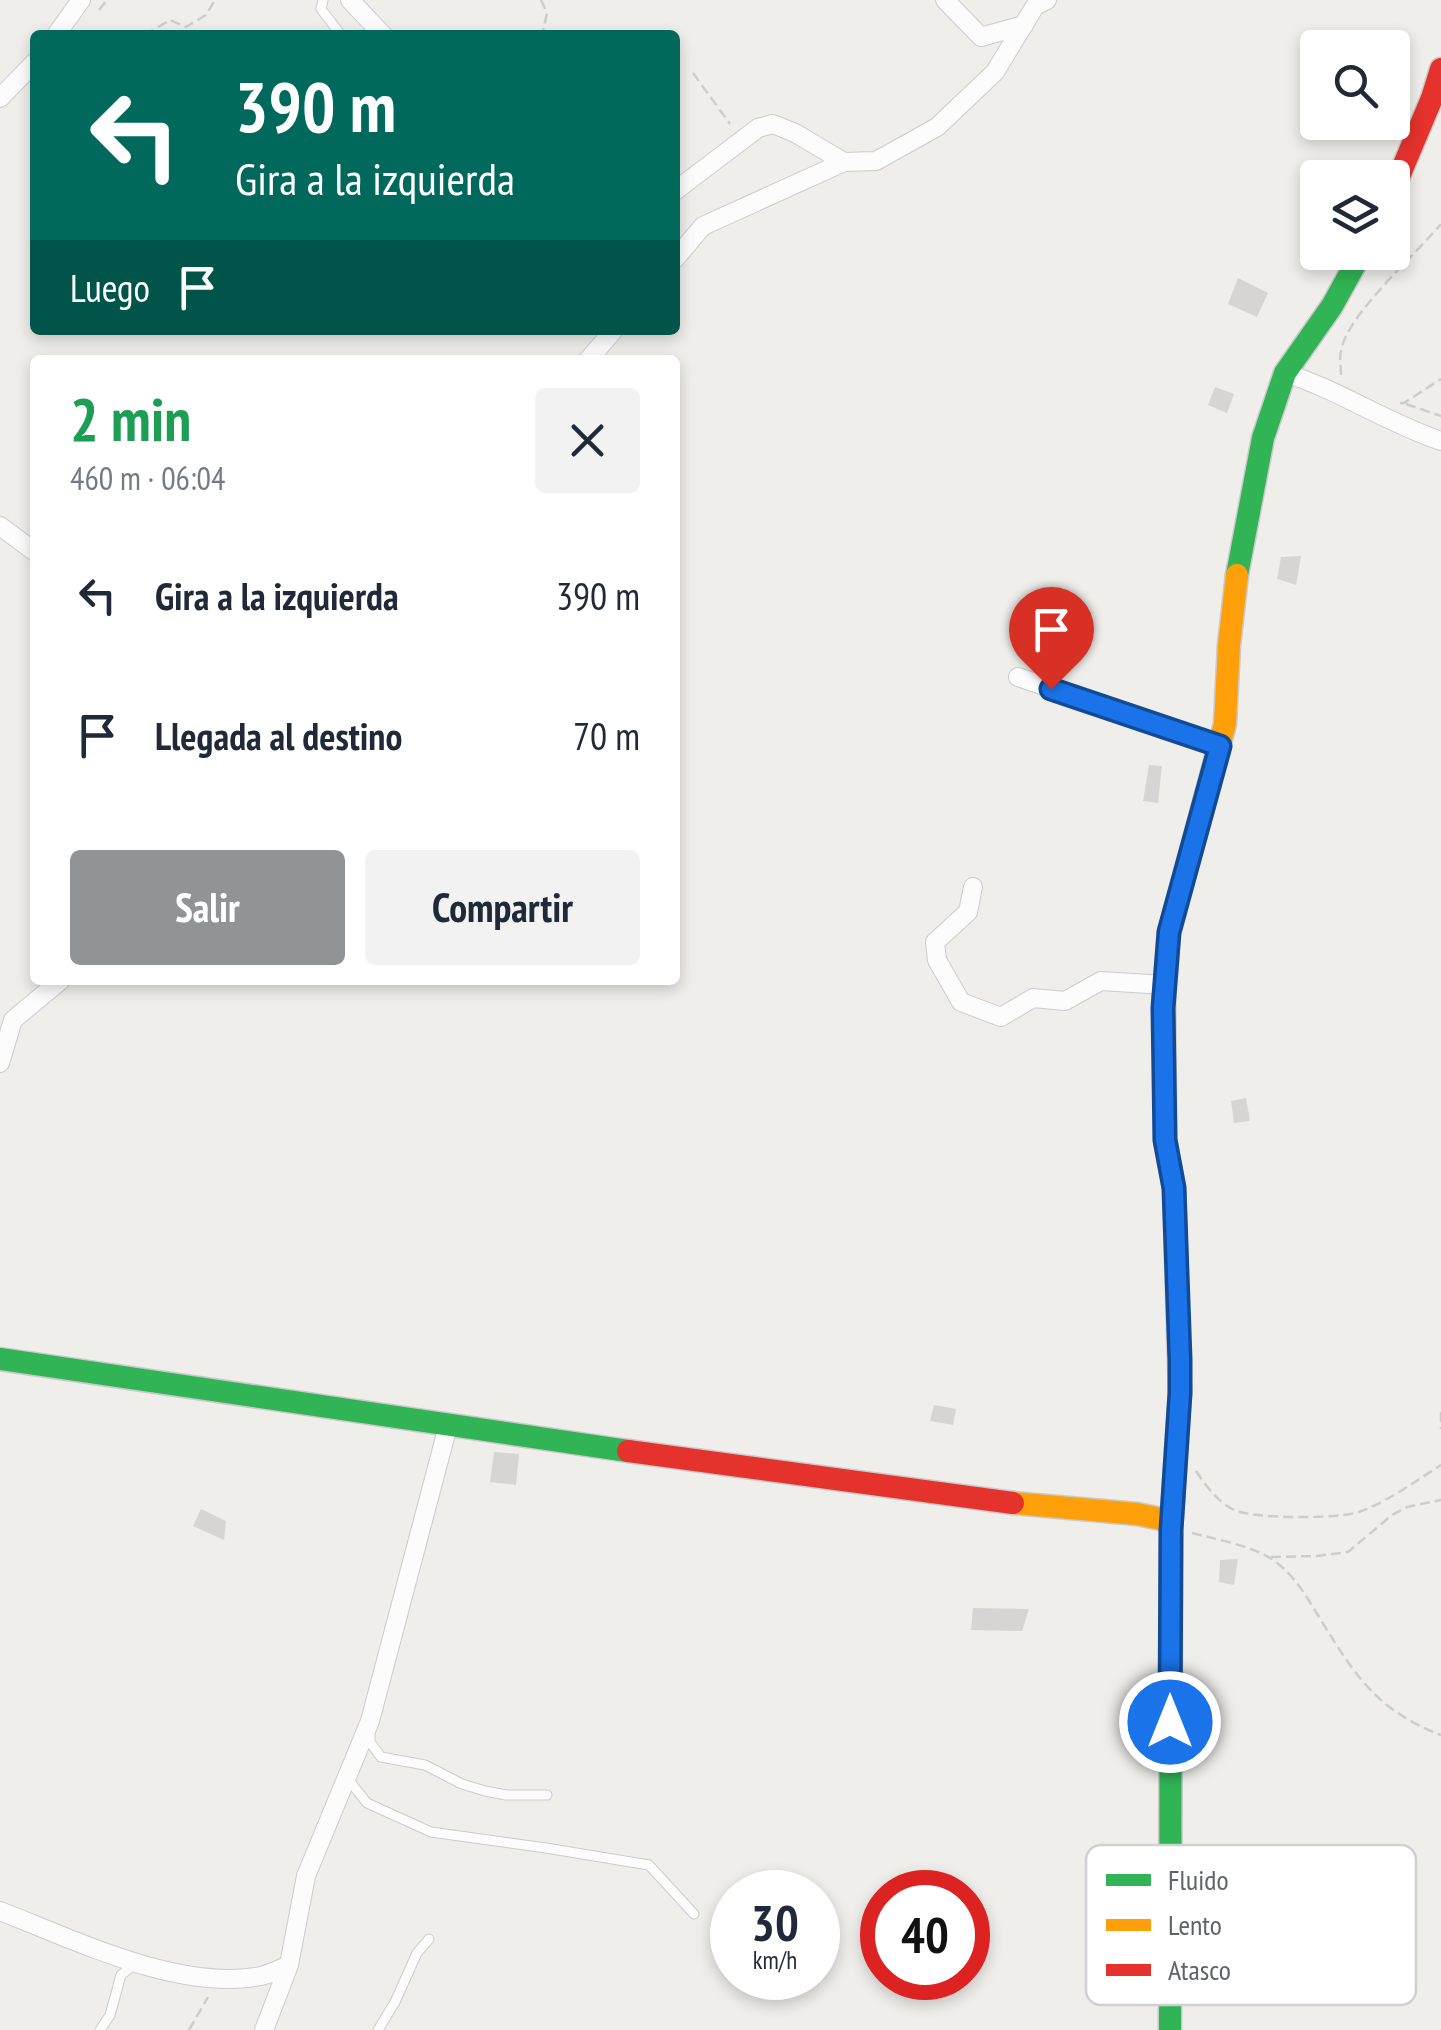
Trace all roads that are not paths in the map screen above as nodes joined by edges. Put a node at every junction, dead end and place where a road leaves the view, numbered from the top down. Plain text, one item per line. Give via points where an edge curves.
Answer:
1 (82, 0) edge
2 (324, 0) edge
3 (350, 0) edge
4 (945, 0) edge
5 (1047, 0) edge
6 (1024, 25) junction
7 (60, 30) edge
8 (337, 30) edge
9 (378, 30) edge
10 (30, 67) edge
11 (1441, 69) edge
12 (0, 98) edge
13 (1406, 160) edge
14 (844, 162) junction
15 (680, 188) edge
16 (680, 252) edge
17 (1352, 270) edge
18 (610, 335) edge
19 (592, 355) edge
20 (1285, 373) junction
21 (1440, 442) edge
22 (0, 526) edge
23 (30, 548) edge
24 (1018, 678) dead end
25 (1220, 746) junction
26 (973, 887) dead end
27 (54, 985) edge
28 (1164, 986) junction
29 (6, 1014) edge
30 (0, 1064) edge
31 (0, 1359) edge
32 (448, 1426) junction
33 (1171, 1525) junction
34 (370, 1720) junction
35 (346, 1776) junction
36 (547, 1794) dead end
37 (1170, 1845) edge
38 (0, 1911) edge
39 (694, 1914) dead end
40 (429, 1939) dead end
41 (135, 1964) junction
42 (289, 1965) junction
43 (1170, 2005) edge
44 (100, 2030) edge
45 (264, 2030) edge
46 (378, 2030) edge
47 (1170, 2030) edge

1 - 7 street
2 - 8 lane via 322,9
3 - 9 street
4 - 6 street via 981,36
5 - 6 street
6 - 14 street via 995,72 937,126 876,162
10 - 12 street
11 - 13 street
14 - 15 street via 772,124
14 - 16 street via 703,226
17 - 20 street
18 - 19 street
20 - 21 street
20 - 25 street via 1249,506
22 - 23 street
24 - 25 street
25 - 28 street via 1169,932
26 - 28 street via 968,912 935,942 937,960 960,1002 1001,1017 1033,998 1065,1001 1100,981
27 - 29 street
28 - 33 street via 1165,1140 1174,1188 1180,1360
29 - 30 street
31 - 32 street
32 - 33 street via 1137,1514
32 - 34 street
33 - 37 street
34 - 35 street
34 - 36 lane via 370,1742 382,1757 425,1765 484,1792
35 - 39 lane via 367,1802 431,1832 649,1865
35 - 42 street via 306,1876
38 - 41 street
40 - 46 lane
41 - 42 street via 218,1980 263,1976
41 - 44 lane via 121,1975
42 - 45 street
43 - 47 street

